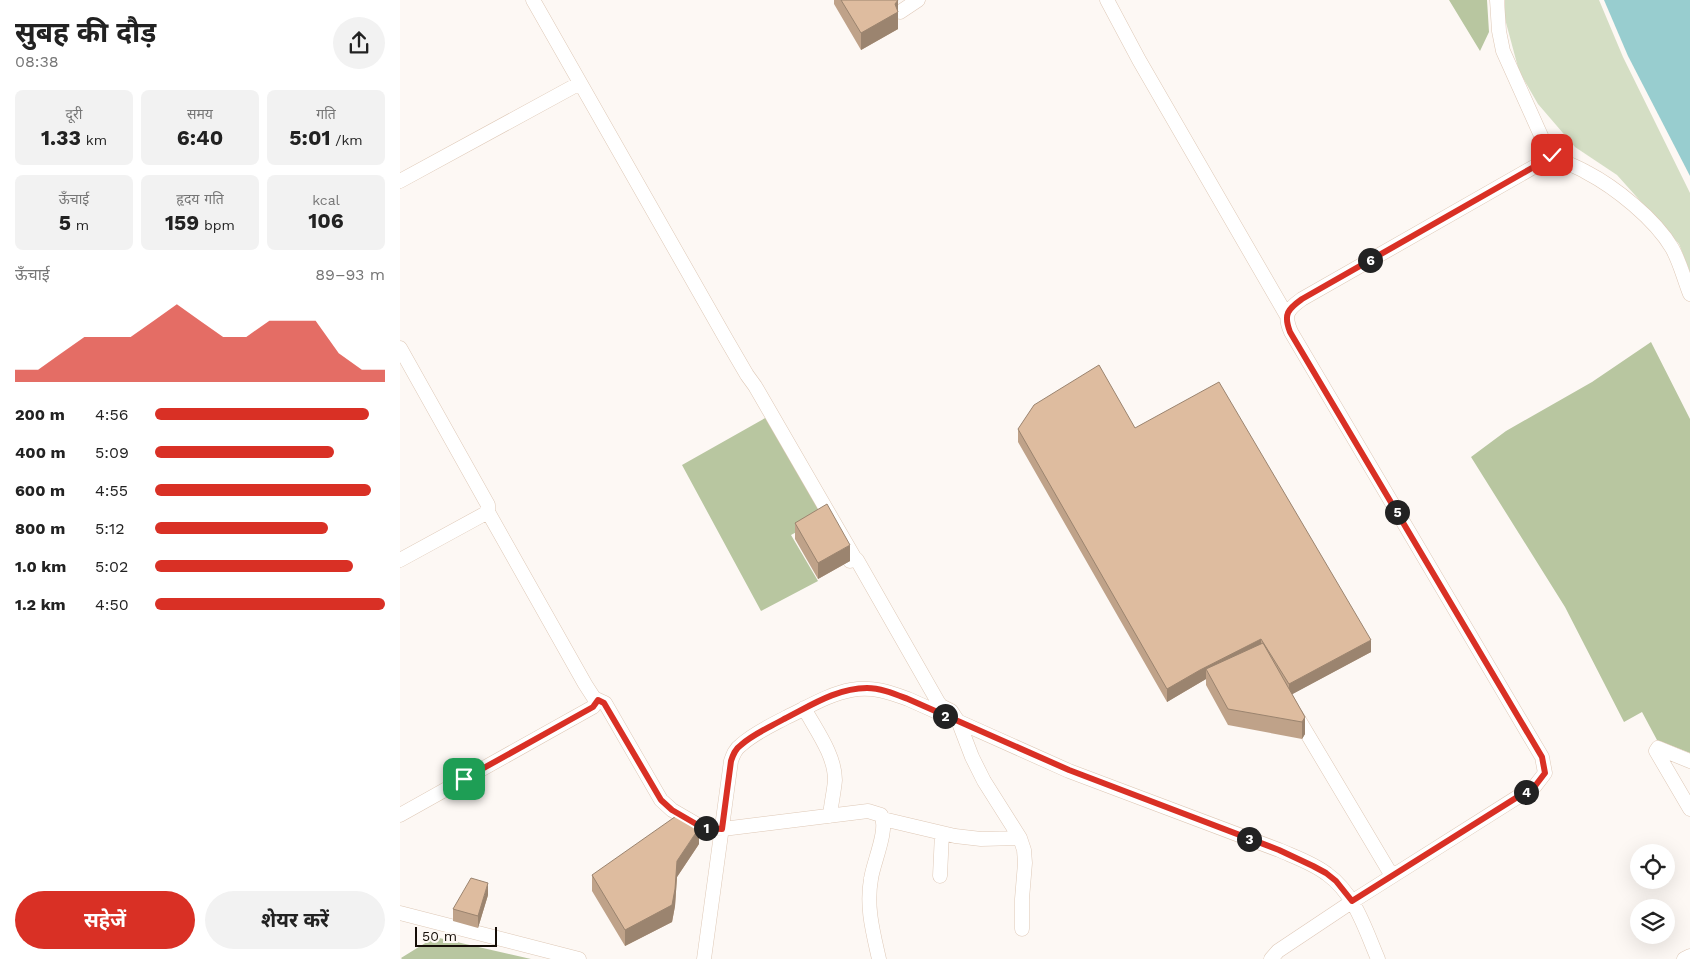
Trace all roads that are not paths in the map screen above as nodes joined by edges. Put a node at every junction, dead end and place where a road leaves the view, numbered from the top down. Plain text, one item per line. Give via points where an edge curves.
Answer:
1 (533, 0) edge
2 (918, 0) edge
3 (1107, 0) edge
4 (1497, 0) edge
5 (900, 12) edge
6 (580, 83) junction
7 (1552, 155) junction
8 (400, 181) edge
9 (1690, 294) edge
10 (1287, 316) junction
11 (400, 348) edge
12 (488, 512) junction
13 (400, 560) edge
14 (598, 700) junction
15 (1289, 703) edge
16 (804, 708) junction
17 (959, 722) junction
18 (1690, 761) edge
19 (1690, 809) edge
20 (400, 814) edge
21 (830, 816) junction
22 (883, 819) junction
23 (722, 829) junction
24 (942, 833) junction
25 (1020, 838) junction
26 (940, 876) dead end
27 (1392, 876) junction
28 (1352, 901) junction
29 (400, 913) edge
30 (1022, 929) dead end
31 (1690, 956) edge
32 (579, 959) edge
33 (704, 959) edge
34 (879, 959) edge
35 (1270, 959) edge
36 (1378, 959) edge
37 (1684, 959) edge

1 - 6 street
2 - 5 street
3 - 10 street
4 - 7 street via 1503,51
6 - 8 street
6 - 17 street via 852,559 871,584 938,702 952,711
7 - 9 street via 1587,172 1632,203 1661,232 1672,248
7 - 10 street via 1302,299 1289,308
10 - 27 street via 1290,332 1542,757 1545,773 1535,786
11 - 12 street via 488,505
12 - 13 street
12 - 14 street
14 - 20 street via 593,707
14 - 23 street via 604,703 661,800 703,828
15 - 27 street
16 - 17 street via 837,694 868,688 908,699
16 - 21 street via 834,770
16 - 23 street via 759,733 734,752
17 - 25 street via 984,781
17 - 28 street via 1069,770 1279,850 1326,873
18 - 19 street via 1658,748 1656,751
21 - 22 street via 868,812 878,813
21 - 23 street
22 - 24 street
22 - 34 street via 868,896
23 - 33 street
24 - 25 street via 981,839
24 - 26 street
25 - 30 street via 1025,863
27 - 28 street
28 - 35 street
28 - 36 street
29 - 32 street
31 - 37 street

